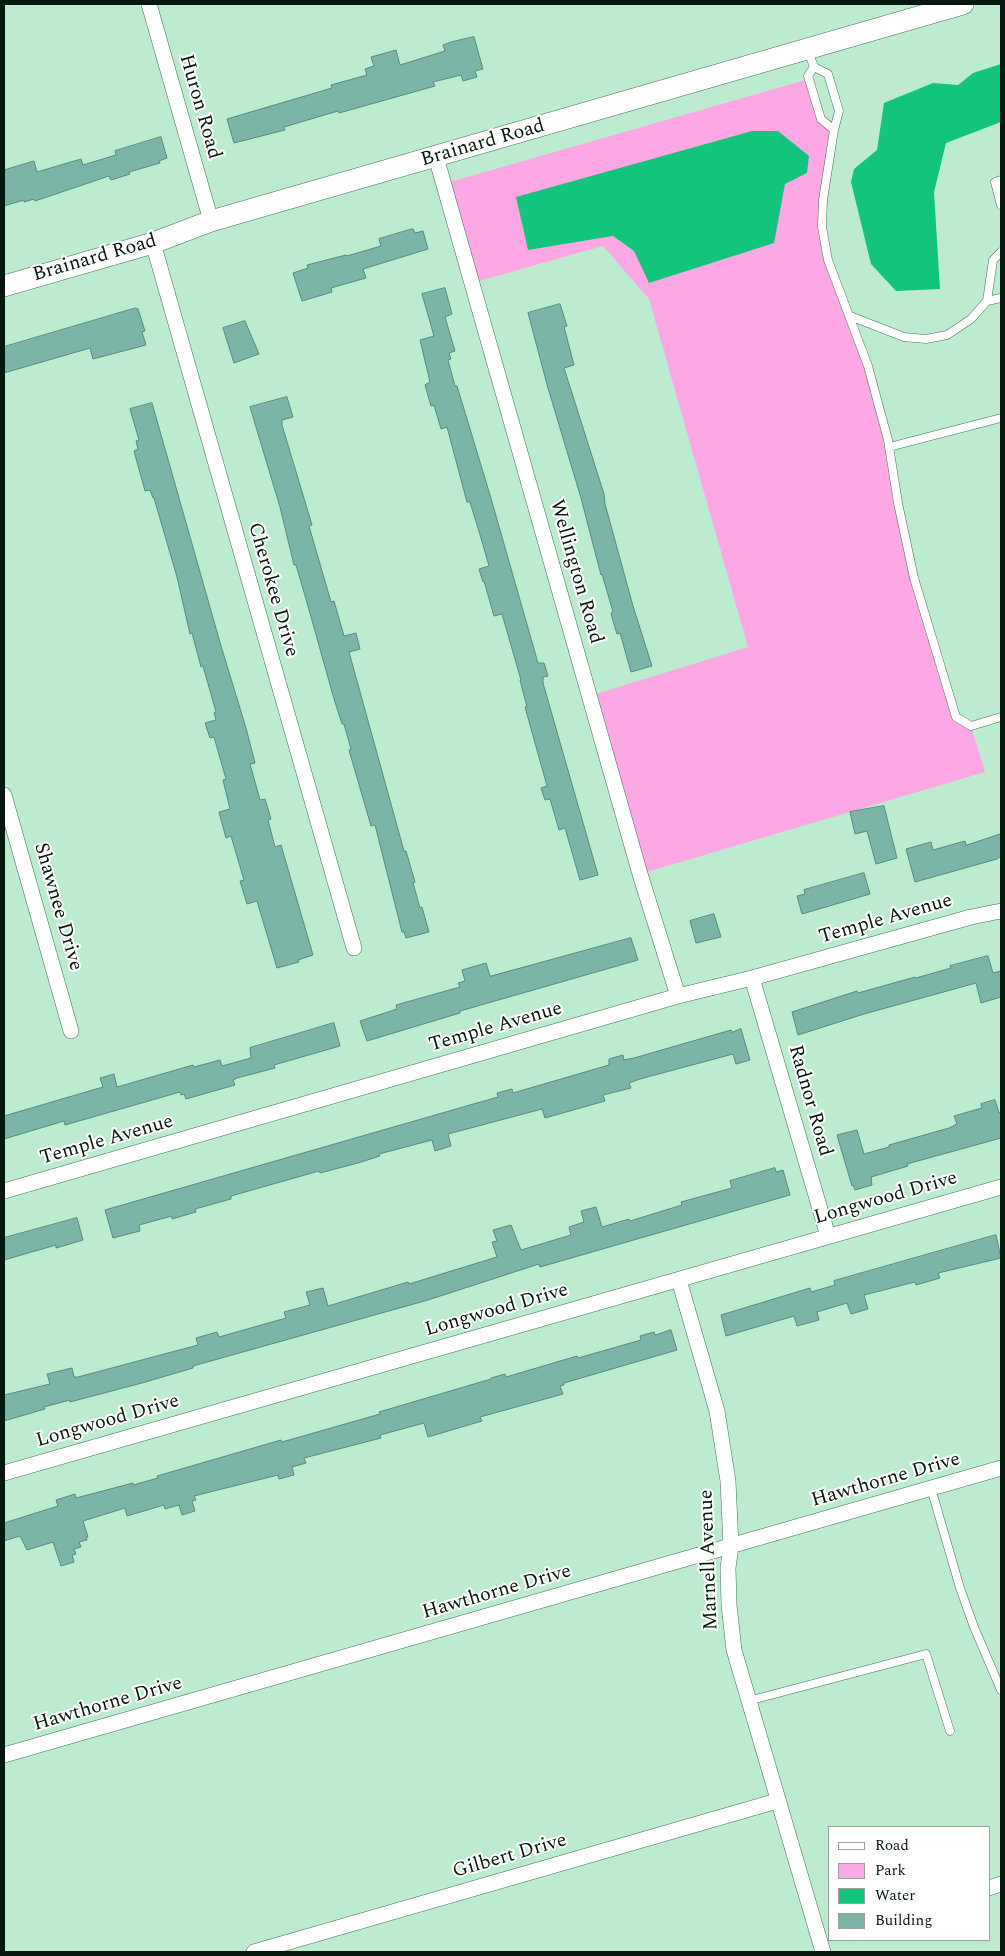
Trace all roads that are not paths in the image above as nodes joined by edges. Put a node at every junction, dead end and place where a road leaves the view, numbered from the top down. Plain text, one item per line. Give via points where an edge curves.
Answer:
1 (149, 4) edge
2 (963, 4) edge
3 (810, 58) junction
4 (834, 130) junction
5 (436, 158) junction
6 (1001, 180) edge
7 (1001, 204) edge
8 (211, 221) junction
9 (153, 243) junction
10 (1001, 252) edge
11 (4, 286) edge
12 (1001, 298) edge
13 (986, 301) junction
14 (850, 316) junction
15 (1001, 418) edge
16 (889, 447) junction
17 (1001, 717) edge
18 (4, 795) edge
19 (1001, 911) edge
20 (354, 948) dead end
21 (752, 978) junction
22 (678, 996) junction
23 (71, 1031) dead end
24 (1001, 1187) edge
25 (4, 1191) edge
26 (828, 1236) junction
27 (679, 1280) junction
28 (1001, 1468) edge
29 (4, 1473) edge
30 (931, 1488) junction
31 (731, 1546) junction
32 (1001, 1690) edge
33 (748, 1701) junction
34 (950, 1731) dead end
35 (4, 1755) edge
36 (777, 1801) junction
37 (824, 1935) edge
38 (254, 1952) edge
39 (823, 1952) edge

1 - 8 street, Huron Road
2 - 3 main road, Brainard Road
3 - 4 lane via 808,76 821,119
3 - 4 lane via 828,74 839,111
3 - 5 main road, Brainard Road
4 - 14 lane via 822,227 828,260
5 - 8 main road, Brainard Road
5 - 22 street, Wellington Road via 640,874
6 - 7 lane via 995,182
8 - 9 main road, Brainard Road
9 - 11 main road, Brainard Road
9 - 20 street, Cherokee Drive
10 - 13 lane via 993,260
12 - 13 lane
13 - 14 lane via 971,319 946,335 926,339 904,337
14 - 16 lane via 868,366
15 - 16 lane
16 - 17 lane via 914,578 956,717 971,726
18 - 23 street, Shawnee Drive
19 - 21 street, Temple Avenue
21 - 22 street, Temple Avenue
21 - 26 street, Radnor Road
22 - 25 street, Temple Avenue
24 - 26 street, Longwood Drive
26 - 27 street, Longwood Drive
27 - 29 street, Longwood Drive
27 - 31 street, Marnell Avenue via 716,1411 728,1481
28 - 30 street, Hawthorne Drive
30 - 31 street, Hawthorne Drive
30 - 32 lane via 960,1588
31 - 33 street, Marnell Avenue via 729,1605 734,1650
31 - 35 street, Hawthorne Drive
33 - 34 lane via 926,1654
33 - 36 street, Marnell Avenue
36 - 37 street, Marnell Avenue
36 - 38 street, Gilbert Drive
37 - 39 street, Marnell Avenue

